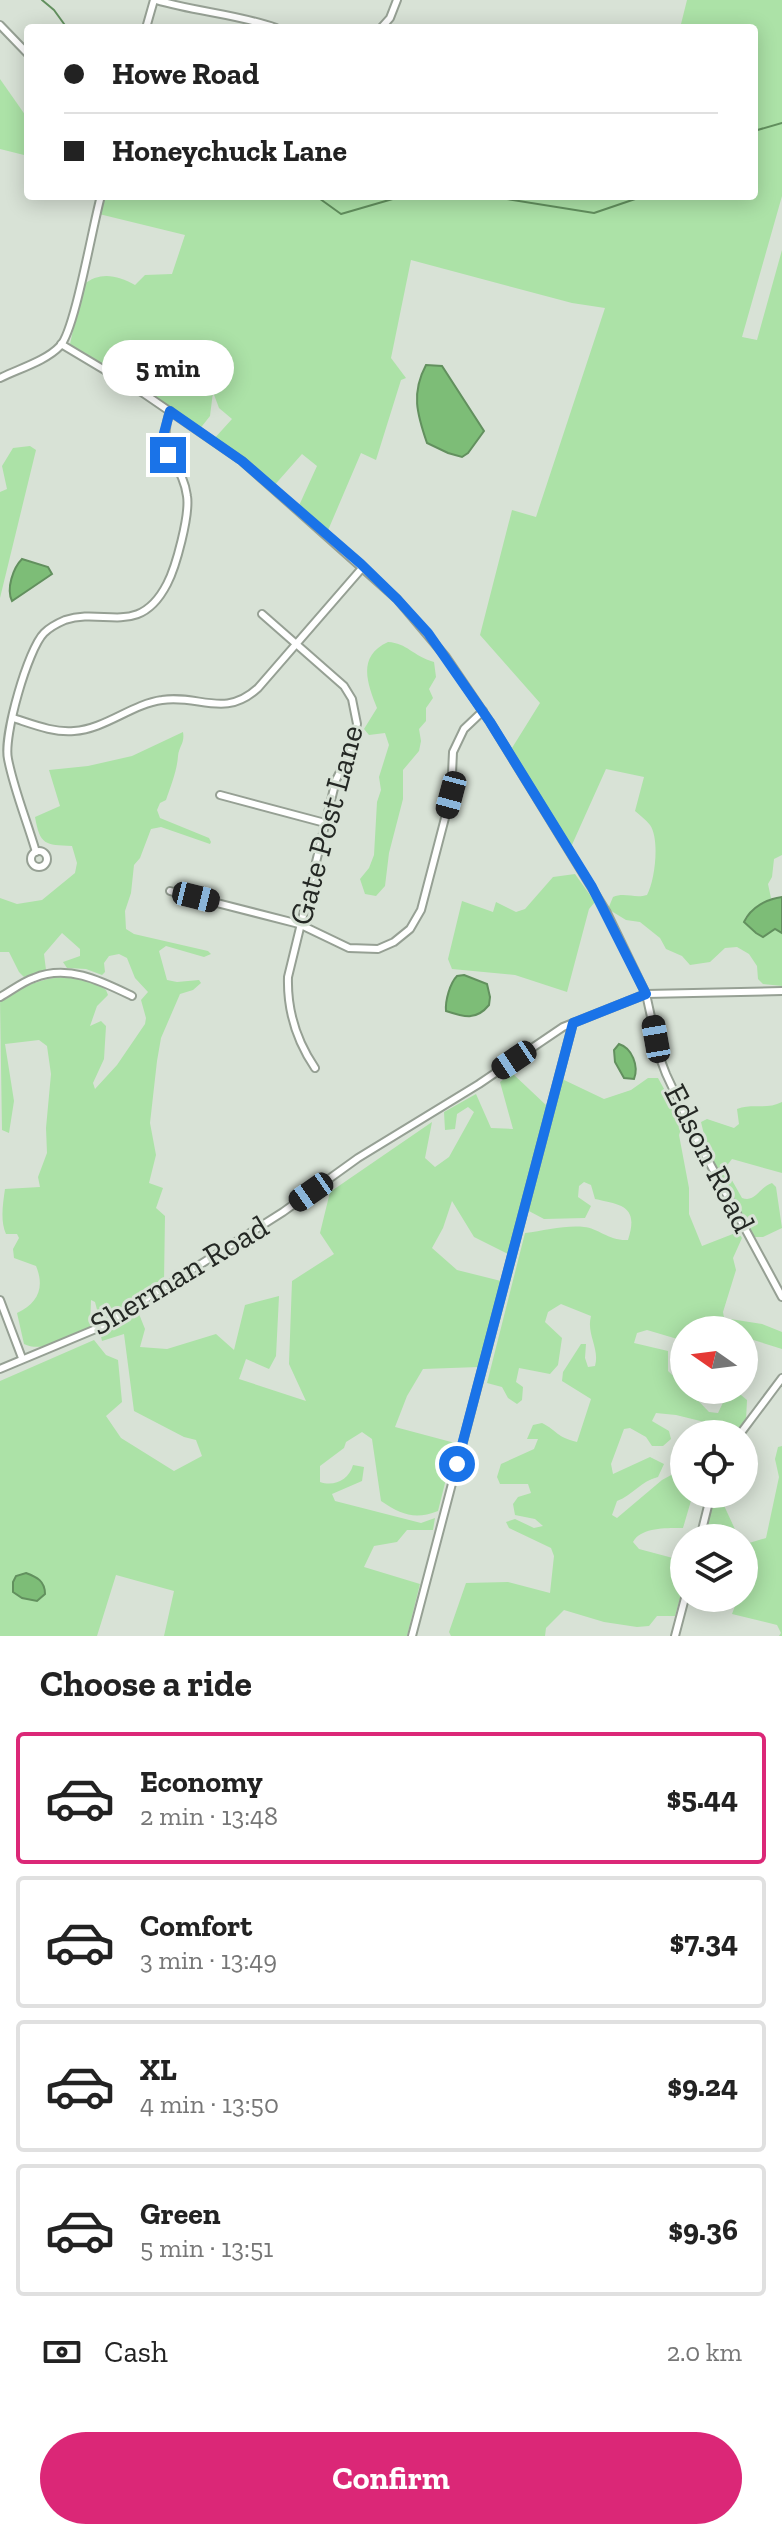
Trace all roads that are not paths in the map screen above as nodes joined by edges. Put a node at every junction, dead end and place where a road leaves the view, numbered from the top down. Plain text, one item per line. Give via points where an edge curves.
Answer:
1 (155, 0) edge
2 (397, 0) edge
3 (147, 24) edge
4 (264, 24) edge
5 (385, 24) edge
6 (0, 25) edge
7 (24, 50) edge
8 (100, 200) edge
9 (61, 344) junction
10 (0, 378) edge
11 (170, 411) junction
12 (363, 567) junction
13 (262, 614) dead end
14 (296, 644) junction
15 (483, 711) junction
16 (13, 718) junction
17 (220, 795) dead end
18 (325, 823) junction
19 (36, 852) dead end
20 (170, 891) dead end
21 (299, 924) junction
22 (782, 991) edge
23 (646, 994) junction
24 (132, 996) dead end
25 (0, 997) edge
26 (573, 1023) junction
27 (315, 1068) dead end
28 (782, 1297) edge
29 (0, 1300) edge
30 (22, 1358) junction
31 (0, 1369) edge
32 (782, 1378) edge
33 (750, 1420) edge
34 (681, 1612) edge
35 (412, 1636) edge
36 (675, 1636) edge

1 - 3 street
1 - 4 street
2 - 5 street
6 - 7 street
8 - 9 street
9 - 10 street
9 - 11 street, Edson Road
11 - 12 street, Edson Road via 242,461
11 - 16 street via 165,444 187,505 167,584 135,615 74,618 43,633 27,661
12 - 14 street
12 - 15 street, Edson Road via 428,633
13 - 14 street, Gate Post Lane
14 - 16 street via 252,694 229,705 158,700 74,731
14 - 18 street, Gate Post Lane via 344,686 356,711 355,737 338,772
15 - 21 street via 464,729 453,752 451,795 421,910 410,929 386,946 358,950
15 - 23 street, Edson Road via 606,911
16 - 19 street via 8,759
17 - 18 street
18 - 21 street, Gate Post Lane
20 - 21 street
21 - 27 street, Gate Post Lane via 287,991 294,1031
22 - 23 street, Sherman Road
23 - 26 street, Sherman Road
23 - 28 street, Edson Road via 666,1074
24 - 25 street via 89,977 56,973 34,977
26 - 30 street, Sherman Road via 103,1326
26 - 35 street
29 - 30 street
30 - 31 street, Sherman Road
32 - 33 street
34 - 36 street

